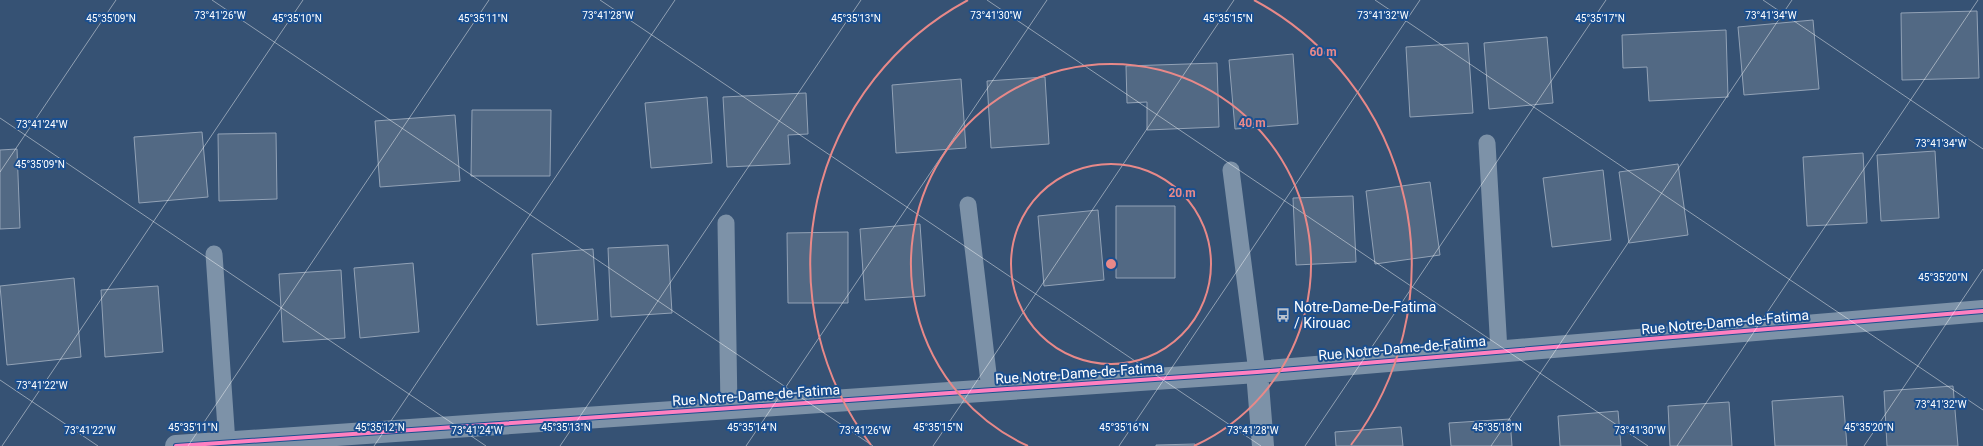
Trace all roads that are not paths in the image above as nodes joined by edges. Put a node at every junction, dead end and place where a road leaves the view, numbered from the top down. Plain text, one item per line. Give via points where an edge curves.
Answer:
1 (1487, 143) dead end
2 (1231, 170) dead end
3 (968, 205) dead end
4 (726, 223) dead end
5 (214, 254) dead end
6 (1983, 311) edge
7 (1499, 351) junction
8 (1257, 372) junction
9 (990, 390) junction
10 (729, 408) junction
11 (227, 443) junction
12 (176, 446) edge
13 (1263, 446) edge

1 - 7 lane
2 - 8 lane
3 - 9 lane
4 - 10 lane
5 - 11 lane
6 - 7 street, Rue Notre-Dame-de-Fatima
7 - 8 street, Rue Notre-Dame-de-Fatima
8 - 9 street, Rue Notre-Dame-de-Fatima
8 - 13 street
9 - 10 street, Rue Notre-Dame-de-Fatima
10 - 11 street, Rue Notre-Dame-de-Fatima
11 - 12 street, Rue Notre-Dame-de-Fatima

